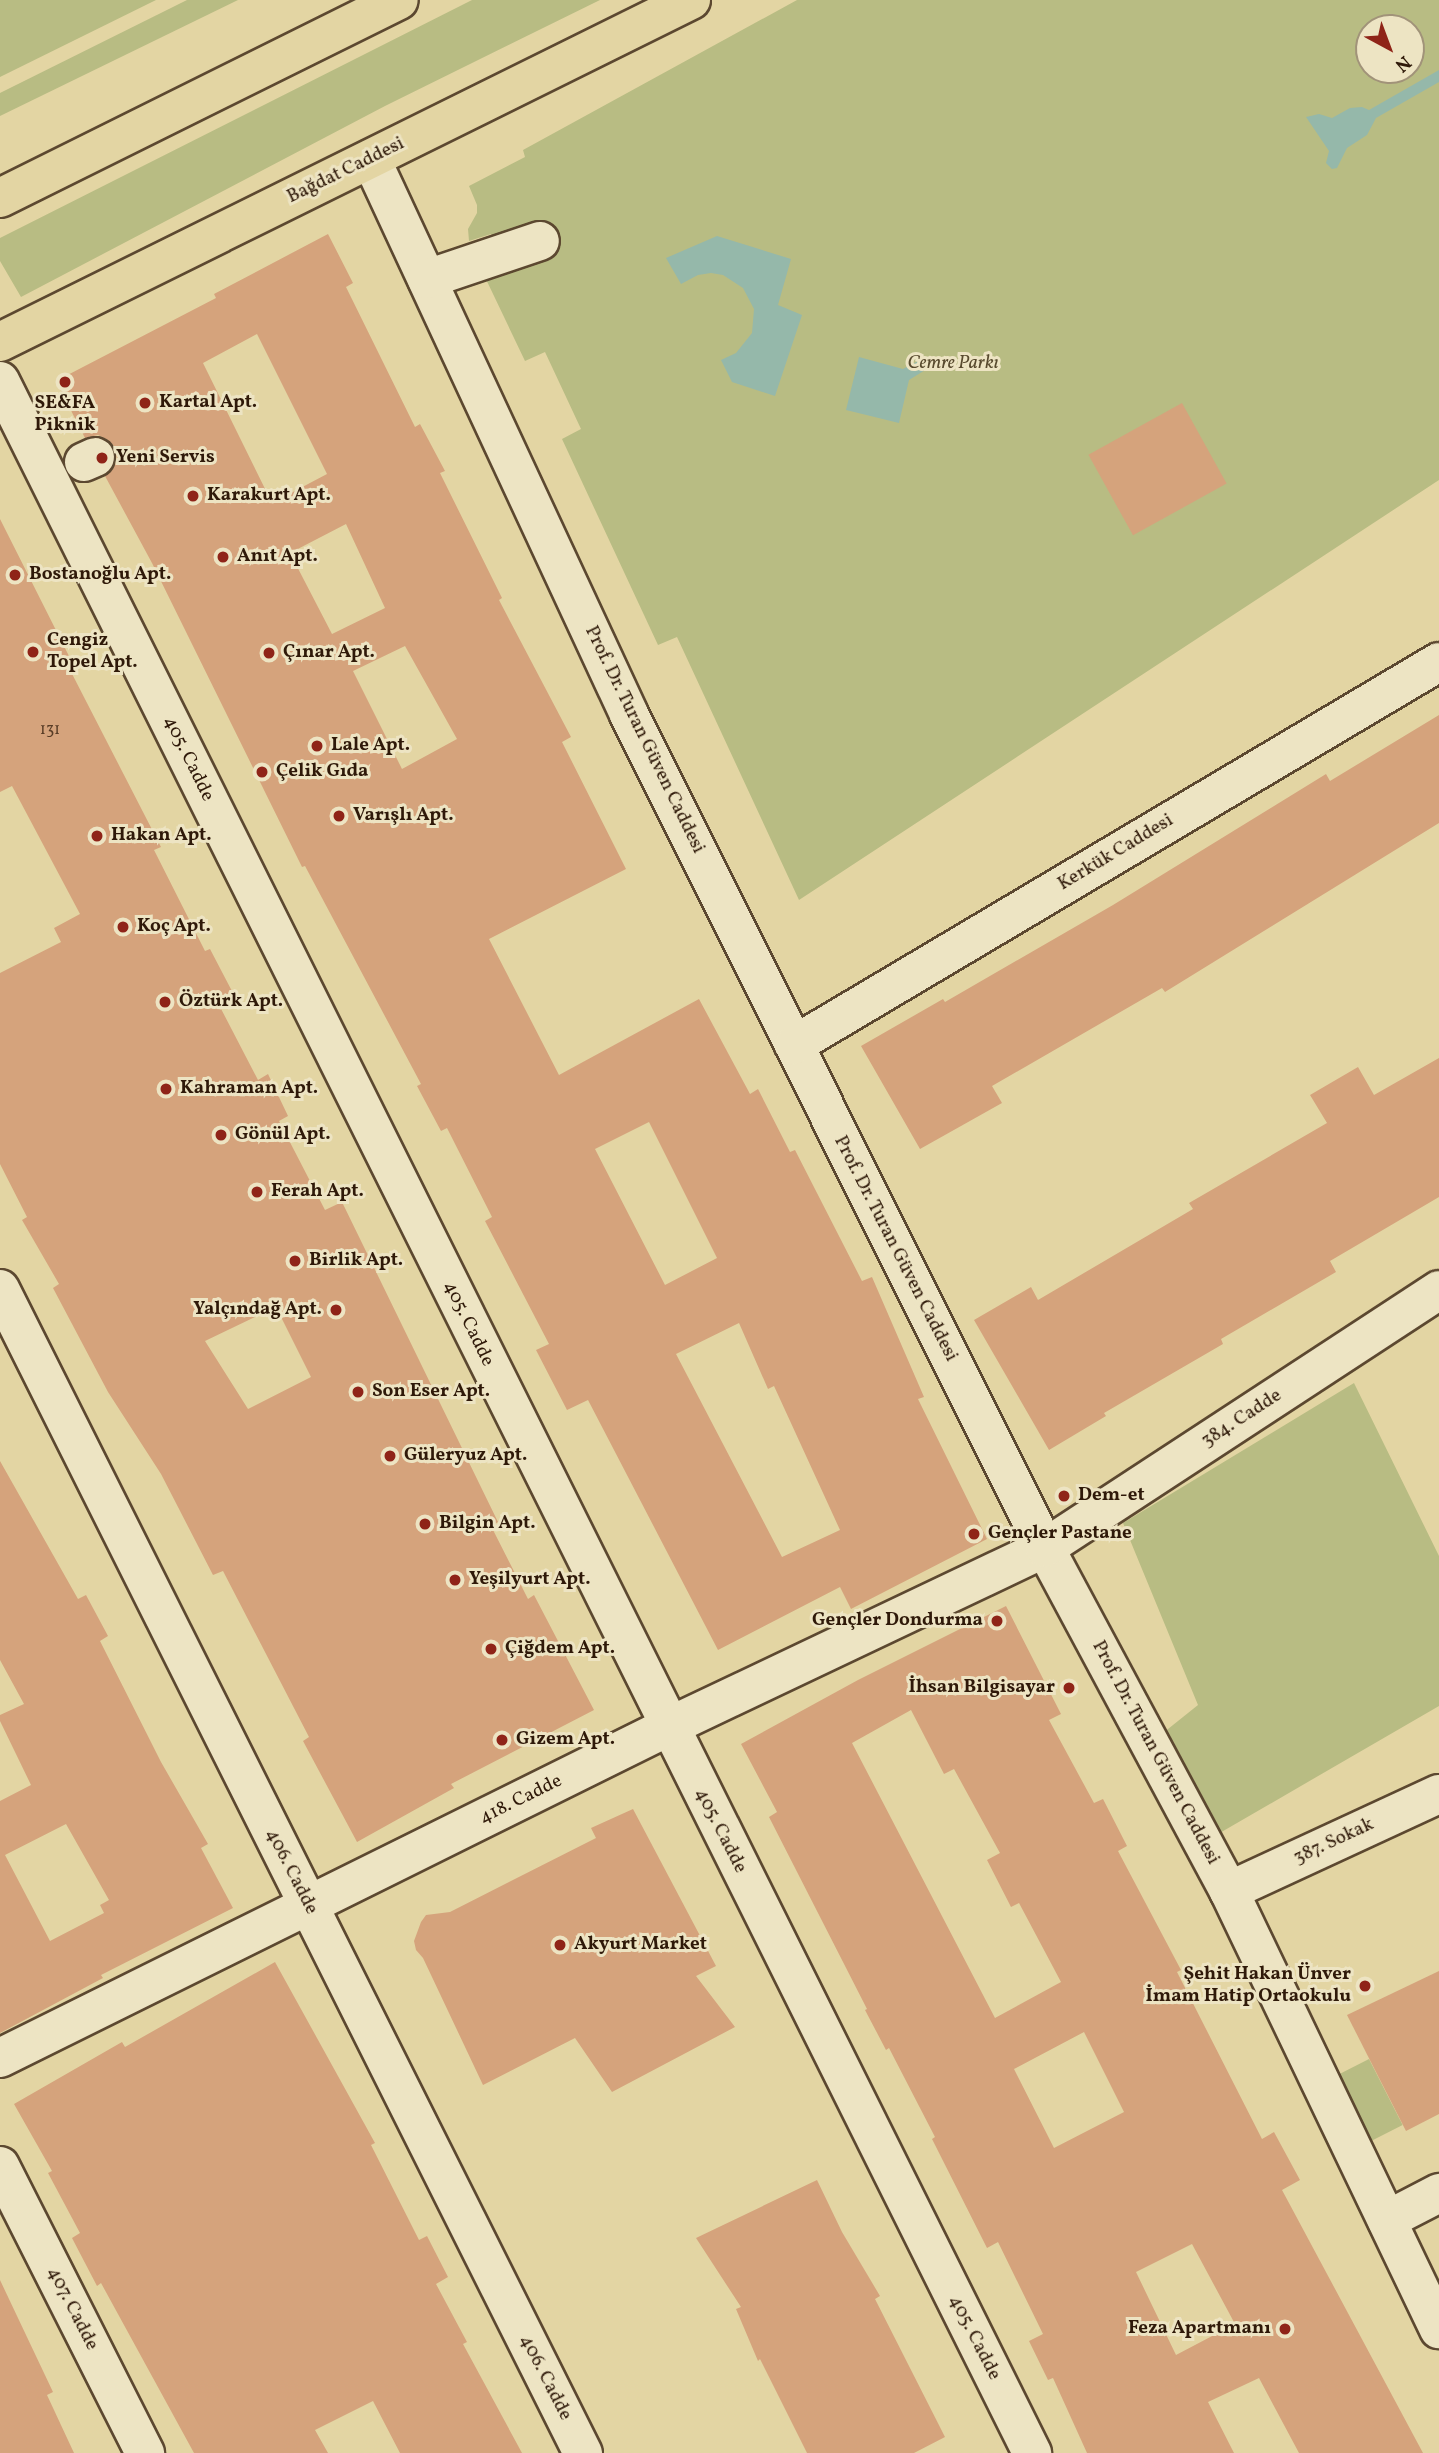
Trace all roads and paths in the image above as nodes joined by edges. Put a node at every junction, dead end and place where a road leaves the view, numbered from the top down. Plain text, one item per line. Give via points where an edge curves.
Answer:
1 (398, 0) edge
2 (691, 0) edge
3 (371, 159) junction
4 (0, 198) edge
5 (540, 241) dead end
6 (427, 279) junction
7 (0, 342) edge
8 (0, 381) edge
9 (1439, 662) edge
10 (794, 1045) junction
11 (0, 1289) edge
12 (1439, 1290) edge
13 (1045, 1548) junction
14 (668, 1727) junction
15 (1439, 1794) edge
16 (1229, 1891) junction
17 (307, 1905) junction
18 (0, 2057) edge
19 (0, 2166) edge
20 (1439, 2193) edge
21 (1387, 2220) junction
22 (1439, 2329) edge
23 (145, 2453) edge
24 (583, 2453) edge
25 (1032, 2453) edge

1 - 4 main road
2 - 3 main road, Bağdat Caddesi
3 - 6 street, Prof. Dr. Turan Güven Caddesi
3 - 7 main road, Bağdat Caddesi
5 - 6 street
6 - 10 street, Prof. Dr. Turan Güven Caddesi via 629,714
8 - 14 street, 405. Cadde
9 - 10 street, Kerkük Caddesi
10 - 13 street, Prof. Dr. Turan Güven Caddesi
11 - 17 street, 406. Cadde
12 - 13 street, 384. Cadde
13 - 14 street, 418. Cadde
13 - 16 street, Prof. Dr. Turan Güven Caddesi
14 - 17 street, 418. Cadde
14 - 25 street, 405. Cadde
15 - 16 street, 387. Sokak
16 - 21 street, Prof. Dr. Turan Güven Caddesi
17 - 18 street, 418. Cadde
17 - 24 street, 406. Cadde
19 - 23 street, 407. Cadde
20 - 21 street
21 - 22 street, Prof. Dr. Turan Güven Caddesi

